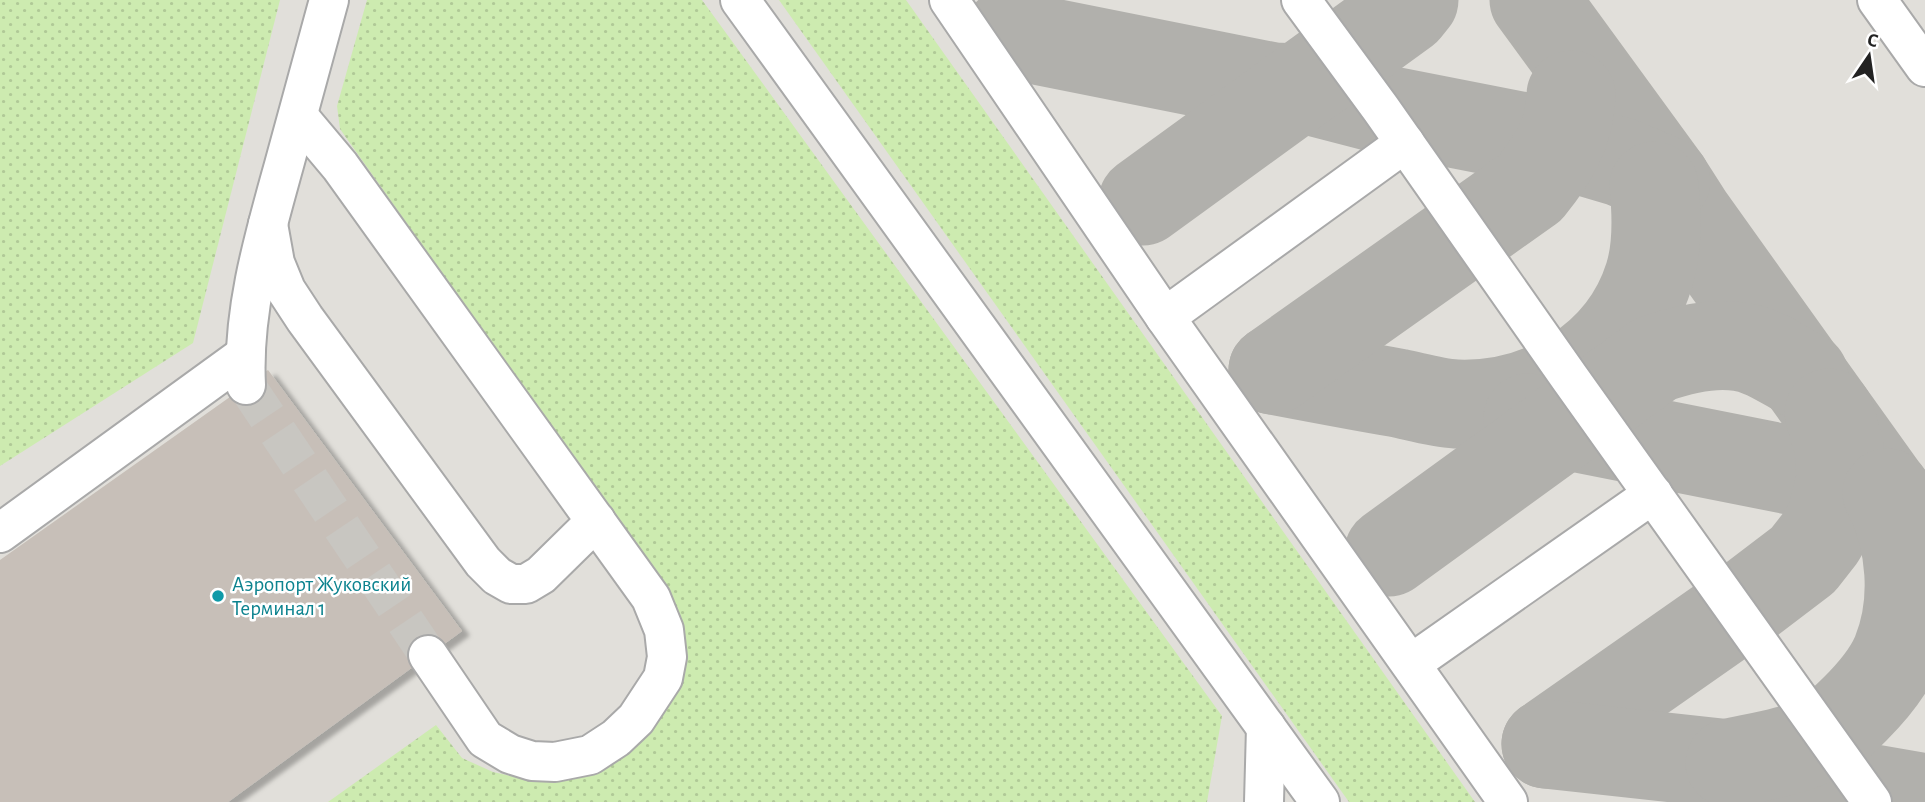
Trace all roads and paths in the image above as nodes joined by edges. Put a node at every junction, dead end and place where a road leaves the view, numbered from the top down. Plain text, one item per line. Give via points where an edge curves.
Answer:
1 (329, 0) edge
2 (740, 0) edge
3 (949, 0) edge
4 (1301, 0) edge
5 (1877, 0) edge
6 (1925, 66) edge
7 (298, 116) junction
8 (1405, 143) junction
9 (268, 223) junction
10 (1165, 317) junction
11 (1653, 494) junction
12 (596, 521) junction
13 (0, 533) edge
14 (429, 655) tunnel mouth
15 (1412, 663) junction
16 (1266, 727) junction
17 (1264, 802) edge
18 (1320, 802) edge
19 (1508, 802) edge
20 (1872, 802) edge

1 - 7 lane
2 - 16 lane
3 - 10 lane
4 - 8 lane
5 - 6 lane
7 - 9 lane
7 - 12 lane via 340,166
8 - 10 lane
8 - 11 lane
9 - 12 lane via 275,263 286,290 497,576 526,584
9 - 13 lane via 250,305 246,370
10 - 15 lane
11 - 15 lane
11 - 20 lane
12 - 14 lane via 651,598 664,630 667,657 663,678 636,719 616,738 590,755 555,762 510,754 485,739
15 - 19 lane
16 - 17 lane
16 - 18 lane

